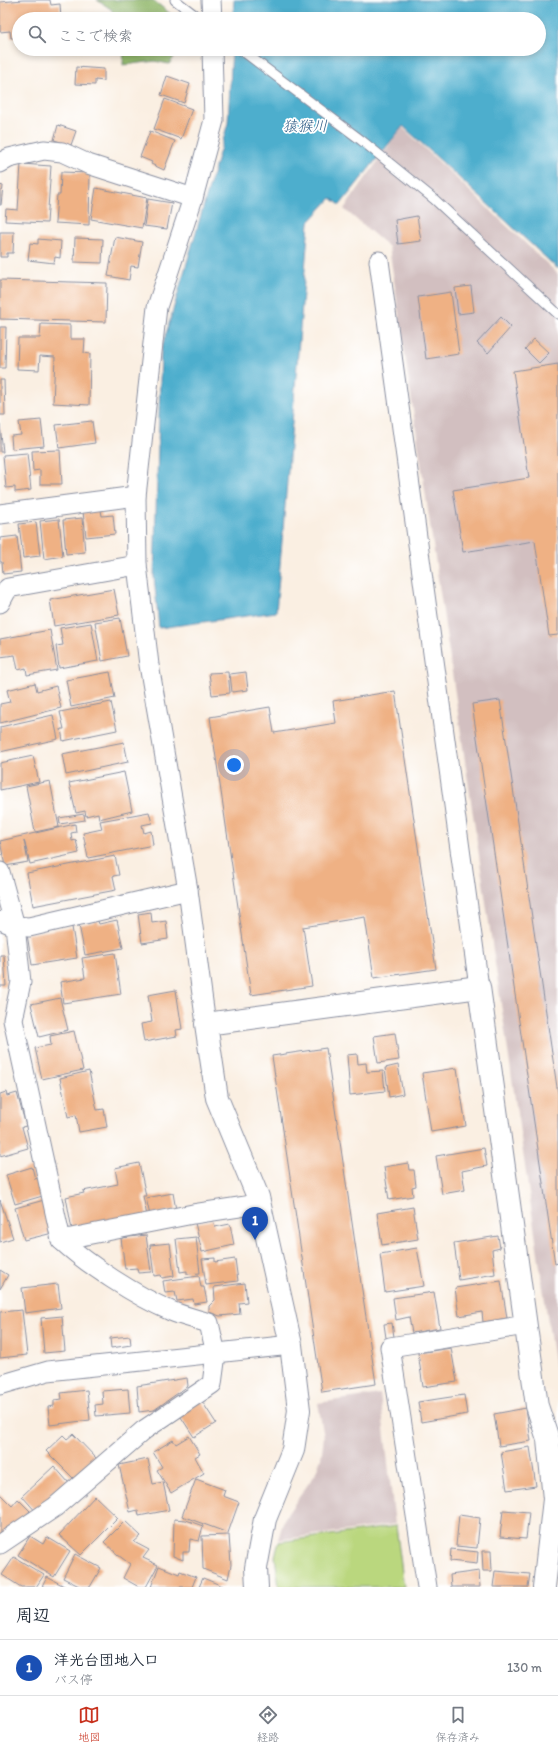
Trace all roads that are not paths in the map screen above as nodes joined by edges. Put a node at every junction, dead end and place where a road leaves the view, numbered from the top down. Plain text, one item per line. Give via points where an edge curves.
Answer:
1 (175, 0) edge
2 (211, 0) edge
3 (191, 12) edge
4 (212, 12) edge
5 (212, 56) edge
6 (249, 56) edge
7 (0, 163) edge
8 (193, 198) junction
9 (379, 261) dead end
10 (558, 314) edge
11 (136, 496) junction
12 (0, 514) edge
13 (137, 565) junction
14 (3, 591) edge
15 (0, 872) edge
16 (188, 890) junction
17 (7, 923) edge
18 (479, 987) junction
19 (6, 1020) edge
20 (206, 1024) junction
21 (259, 1204) junction
22 (61, 1240) junction
23 (526, 1325) junction
24 (291, 1345) junction
25 (216, 1354) junction
26 (0, 1385) edge
27 (553, 1443) edge
28 (0, 1544) edge
29 (257, 1587) edge
30 (427, 1587) edge
31 (544, 1587) edge

1 - 3 lane
2 - 4 street
5 - 8 street via 214,120
6 - 10 lane via 362,140 422,190
7 - 8 street via 9,158 44,150 62,152 88,164
8 - 11 street via 157,307
9 - 18 street
11 - 12 street
11 - 13 street
13 - 14 street
13 - 16 street via 148,665
15 - 17 street
16 - 17 street via 29,927
16 - 20 street
17 - 19 street via 21,982
18 - 20 street
18 - 23 street
19 - 22 street
20 - 21 street via 217,1098
21 - 22 street
21 - 24 street
22 - 25 street via 77,1255 132,1290 171,1311 209,1323
23 - 27 street via 537,1406
23 - 30 street via 390,1348
24 - 25 street
24 - 29 street via 299,1410 293,1450 265,1519 256,1568
25 - 26 street via 48,1370
25 - 28 street via 212,1384 144,1430 55,1507
27 - 31 street via 554,1499

